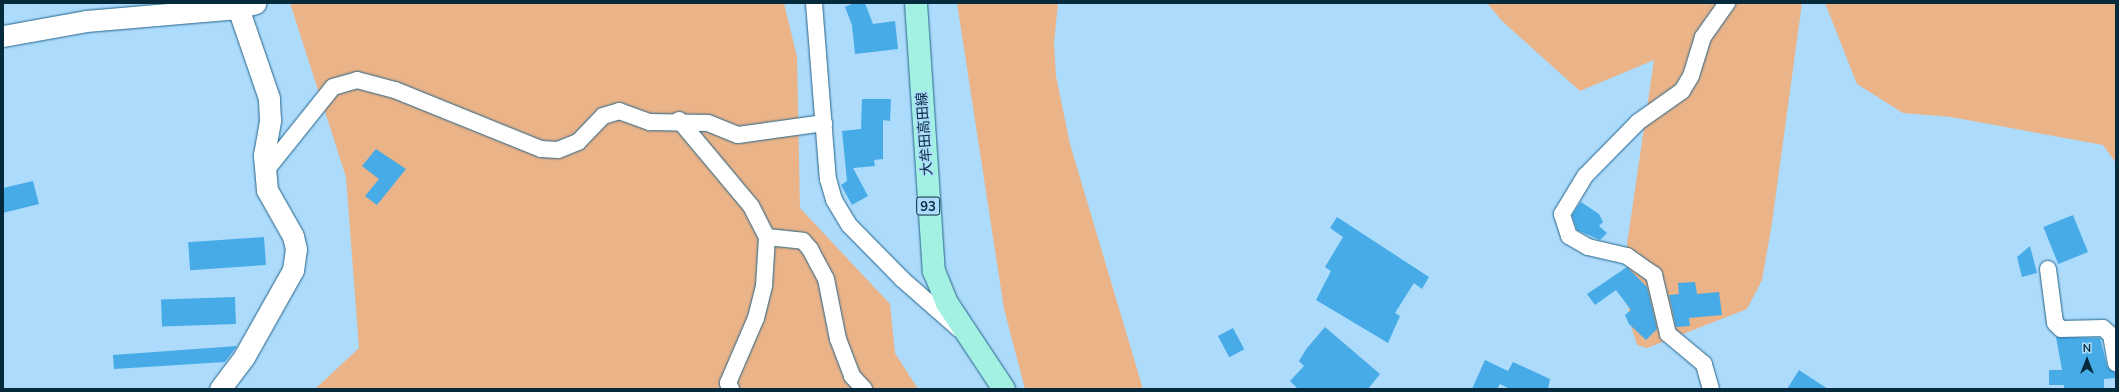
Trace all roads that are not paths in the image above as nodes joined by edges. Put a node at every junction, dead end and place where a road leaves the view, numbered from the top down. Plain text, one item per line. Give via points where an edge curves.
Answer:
1 (814, 3) edge
2 (916, 3) edge
3 (1727, 3) edge
4 (243, 5) edge
5 (3, 36) edge
6 (679, 120) junction
7 (824, 123) junction
8 (264, 173) junction
9 (768, 237) junction
10 (2048, 269) dead end
11 (970, 338) junction
12 (2116, 364) edge
13 (220, 389) edge
14 (731, 389) edge
15 (864, 389) edge
16 (1004, 389) edge
17 (1711, 389) edge

1 - 7 street
2 - 11 main road, 大牟田高田線 / 93 via 934,271 948,303
3 - 17 street via 1703,37 1691,76 1682,91 1638,122 1585,176 1562,214 1569,236 1588,247 1627,256 1654,275 1668,334 1704,364
4 - 5 street via 86,21
4 - 8 street via 269,98
6 - 7 street via 708,123 738,135
6 - 8 street via 650,122 619,111 603,116 578,142 558,150 541,149 394,90 357,80 333,87
6 - 9 street via 751,206
7 - 11 street via 828,179 834,200 849,225 902,280
8 - 13 street via 267,190 293,236 296,249 293,270 244,357
9 - 14 street via 764,286 756,318 728,383
9 - 15 street via 803,241 810,249 826,280 838,339 852,376
10 - 12 street via 2055,323 2061,329 2104,328 2111,335
11 - 16 main road, 大牟田高田線 / 93

